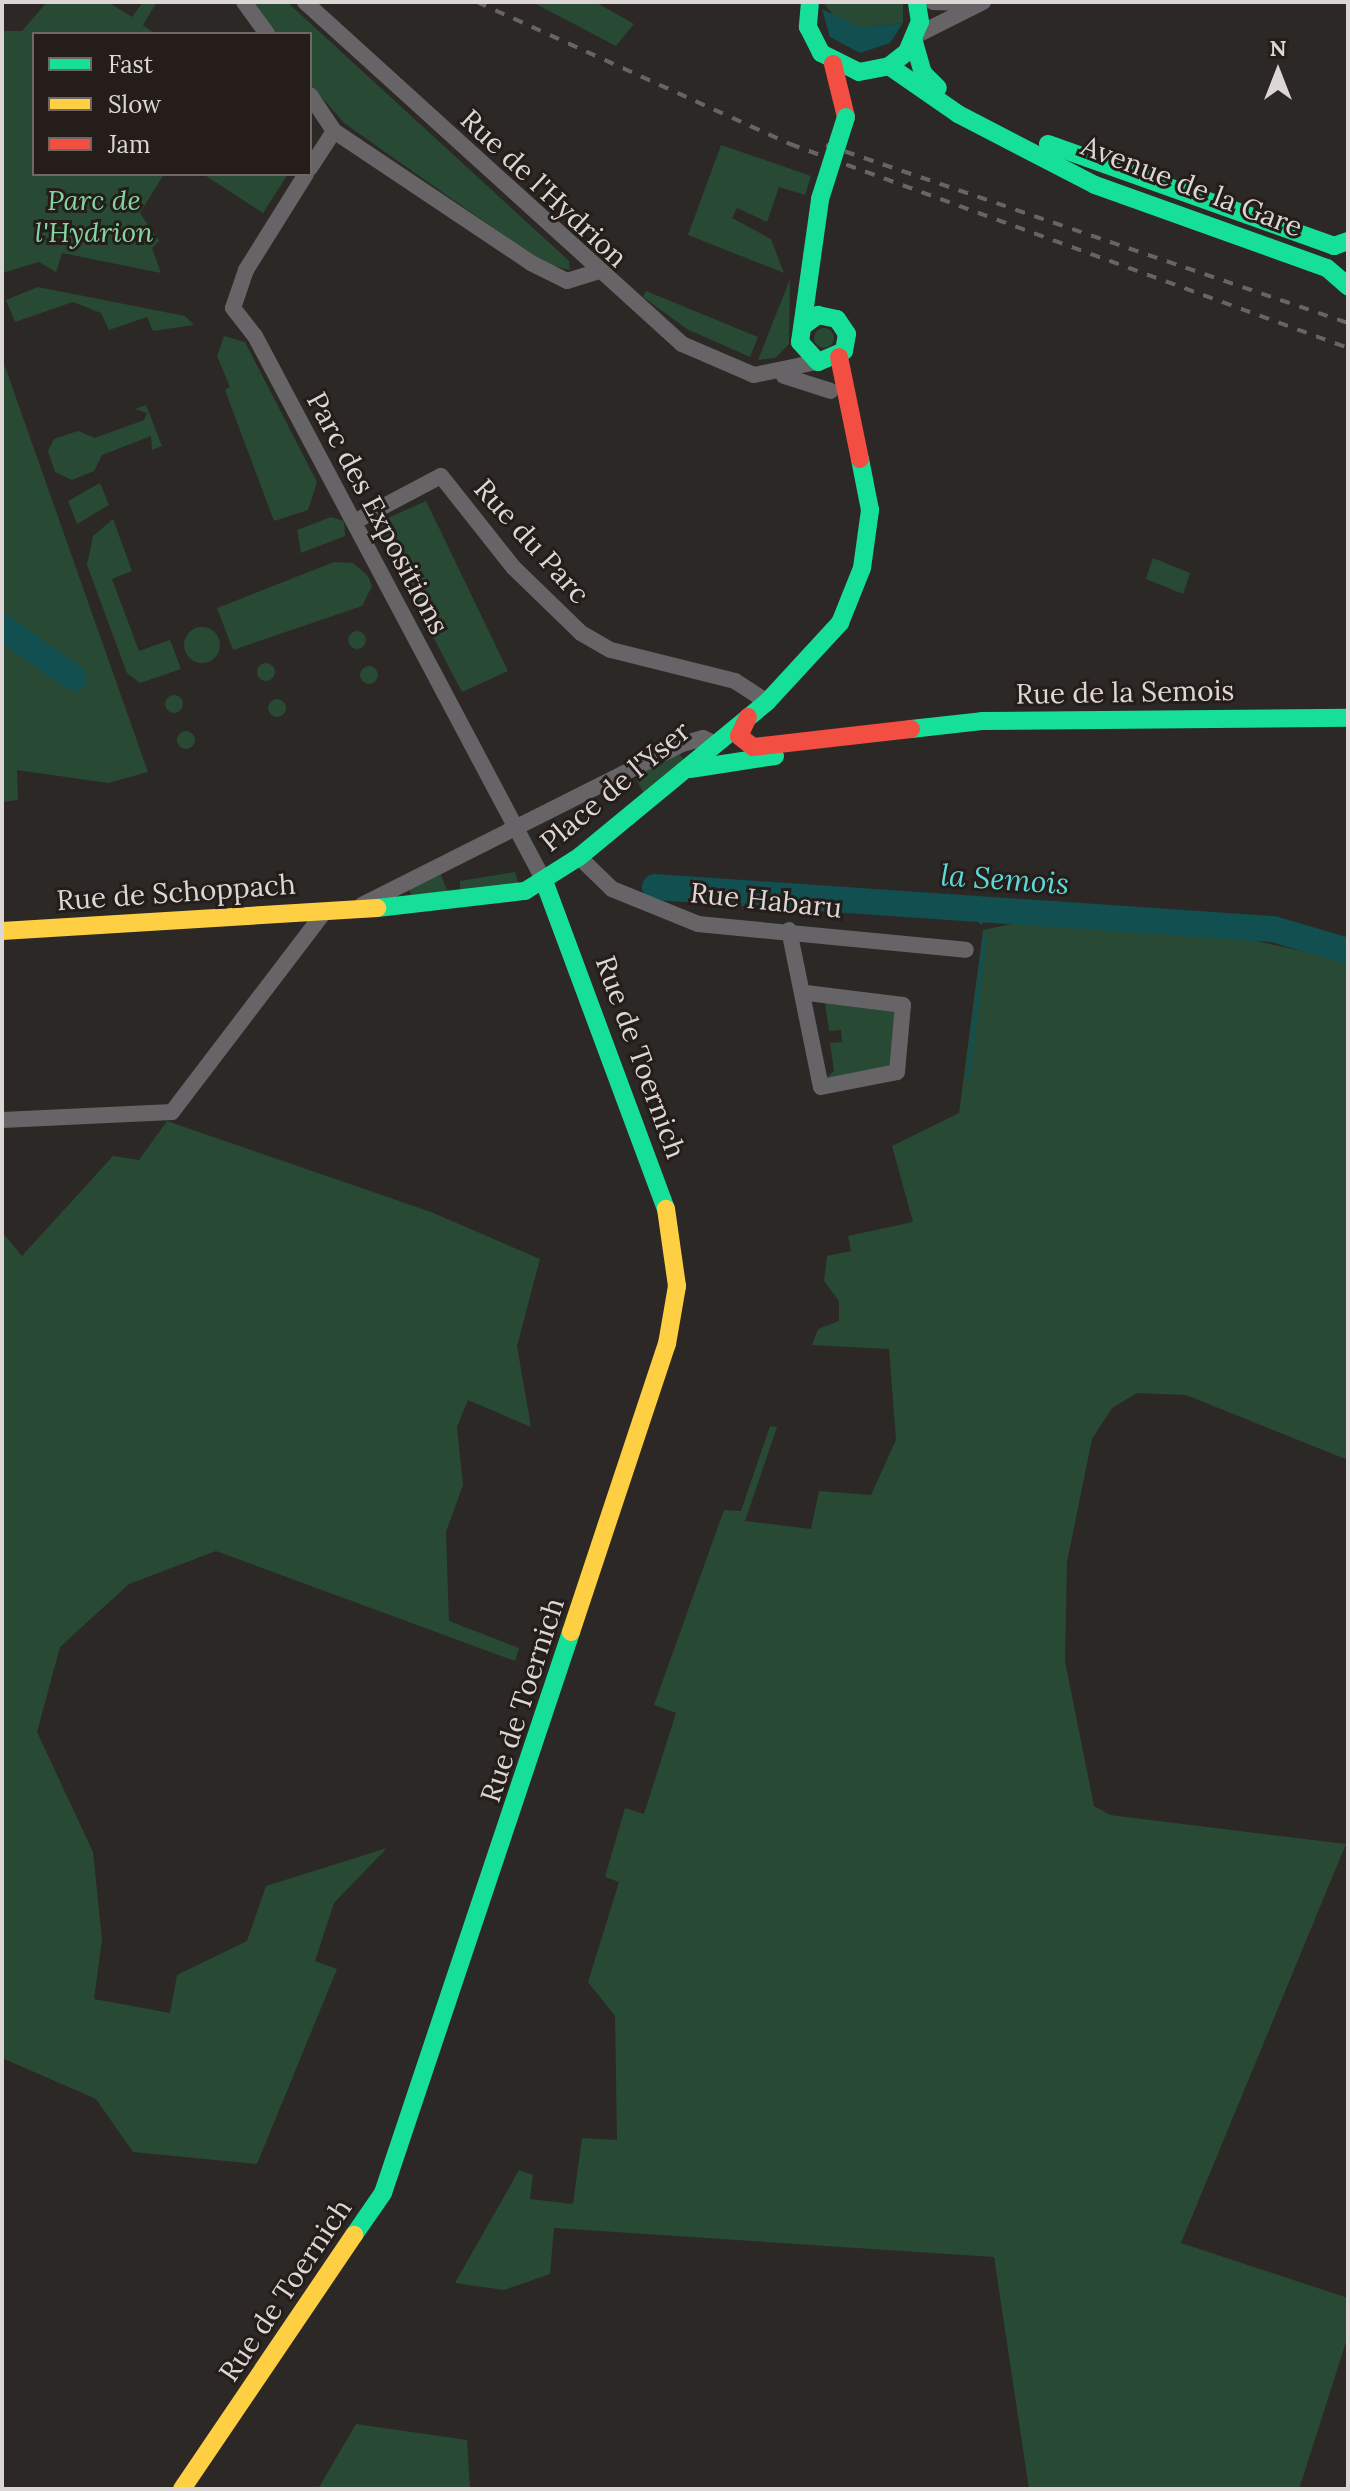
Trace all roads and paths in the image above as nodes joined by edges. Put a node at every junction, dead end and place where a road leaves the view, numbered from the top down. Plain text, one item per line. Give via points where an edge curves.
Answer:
1 (245, 2) edge
2 (305, 2) edge
3 (810, 2) edge
4 (917, 2) edge
5 (933, 2) edge
6 (982, 2) edge
7 (266, 32) edge
8 (915, 39) junction
9 (833, 64) junction
10 (881, 69) junction
11 (312, 98) edge
12 (846, 117) junction
13 (334, 131) junction
14 (312, 165) edge
15 (305, 176) edge
16 (1348, 241) edge
17 (809, 256) junction
18 (597, 272) junction
19 (1348, 286) edge
20 (828, 315) junction
21 (802, 334) junction
22 (839, 357) junction
23 (817, 362) junction
24 (770, 374) junction
25 (831, 391) junction
26 (863, 463) junction
27 (354, 522) junction
28 (767, 702) junction
29 (748, 717) junction
30 (1348, 718) edge
31 (904, 729) junction
32 (866, 733) junction
33 (717, 751) junction
34 (680, 773) joint
35 (514, 827) junction
36 (579, 857) junction
37 (544, 881) junction
38 (353, 910) junction
39 (325, 911) junction
40 (789, 930) junction
41 (2, 931) edge
42 (966, 950) dead end
43 (806, 993) junction
44 (2, 1120) edge
45 (182, 2489) edge

1 - 7 street
2 - 18 street, Rue de l'Hydrion
3 - 9 main road via 813,40
4 - 8 main road
5 - 6 street
6 - 8 street
8 - 10 main road
8 - 16 main road, Avenue de la Gare via 923,73 981,119 1334,246
9 - 10 main road
9 - 12 main road
10 - 12 main road
10 - 19 main road, Avenue de la Gare via 1095,185 1321,265
11 - 13 street
12 - 17 main road, bridge via 820,199
13 - 14 street
13 - 18 street via 549,274 584,280
15 - 27 street, Parc des Expositions via 246,270 233,308
17 - 20 main road
17 - 21 main road
18 - 24 street, Rue de l'Hydrion via 682,344 754,375
20 - 21 main road
20 - 22 main road via 847,334
21 - 23 main road
21 - 24 street
22 - 23 main road
22 - 26 main road
23 - 24 street, Rue de l'Hydrion
23 - 25 main road
24 - 25 street
25 - 26 main road
26 - 28 main road via 870,510 851,600 825,645
27 - 28 street, Rue du Parc via 441,476 514,568 581,633 611,650 723,676
27 - 35 street, Parc des Expositions
28 - 29 main road
29 - 32 main road, Rue de la Semois via 739,736 753,747
29 - 33 main road
30 - 31 main road, Rue de la Semois via 982,721
31 - 32 main road, Rue de la Semois
31 - 33 main road, Rue de la Semois
32 - 33 main road, Rue de la Semois via 755,754
33 - 34 main road, Rue de la Semois
33 - 35 street, Place de l'Yser via 703,738 682,744
34 - 36 main road, Place de l'Yser
35 - 37 street, Parc des Expositions
35 - 38 street, Place de l'Yser
36 - 37 main road, Place de l'Yser
36 - 40 street, Rue Habaru via 612,889 688,921
37 - 38 main road, Place de l'Yser via 484,901
37 - 45 main road, Rue de Toernich via 674,1232 677,1286 667,1344 383,2193
38 - 39 main road, Rue de Schoppach
39 - 41 main road, Rue de Schoppach
39 - 44 street via 172,1112
40 - 42 street, Rue Habaru
40 - 43 street
43 - 43 street via 821,1087 897,1072 905,1011 895,1001

